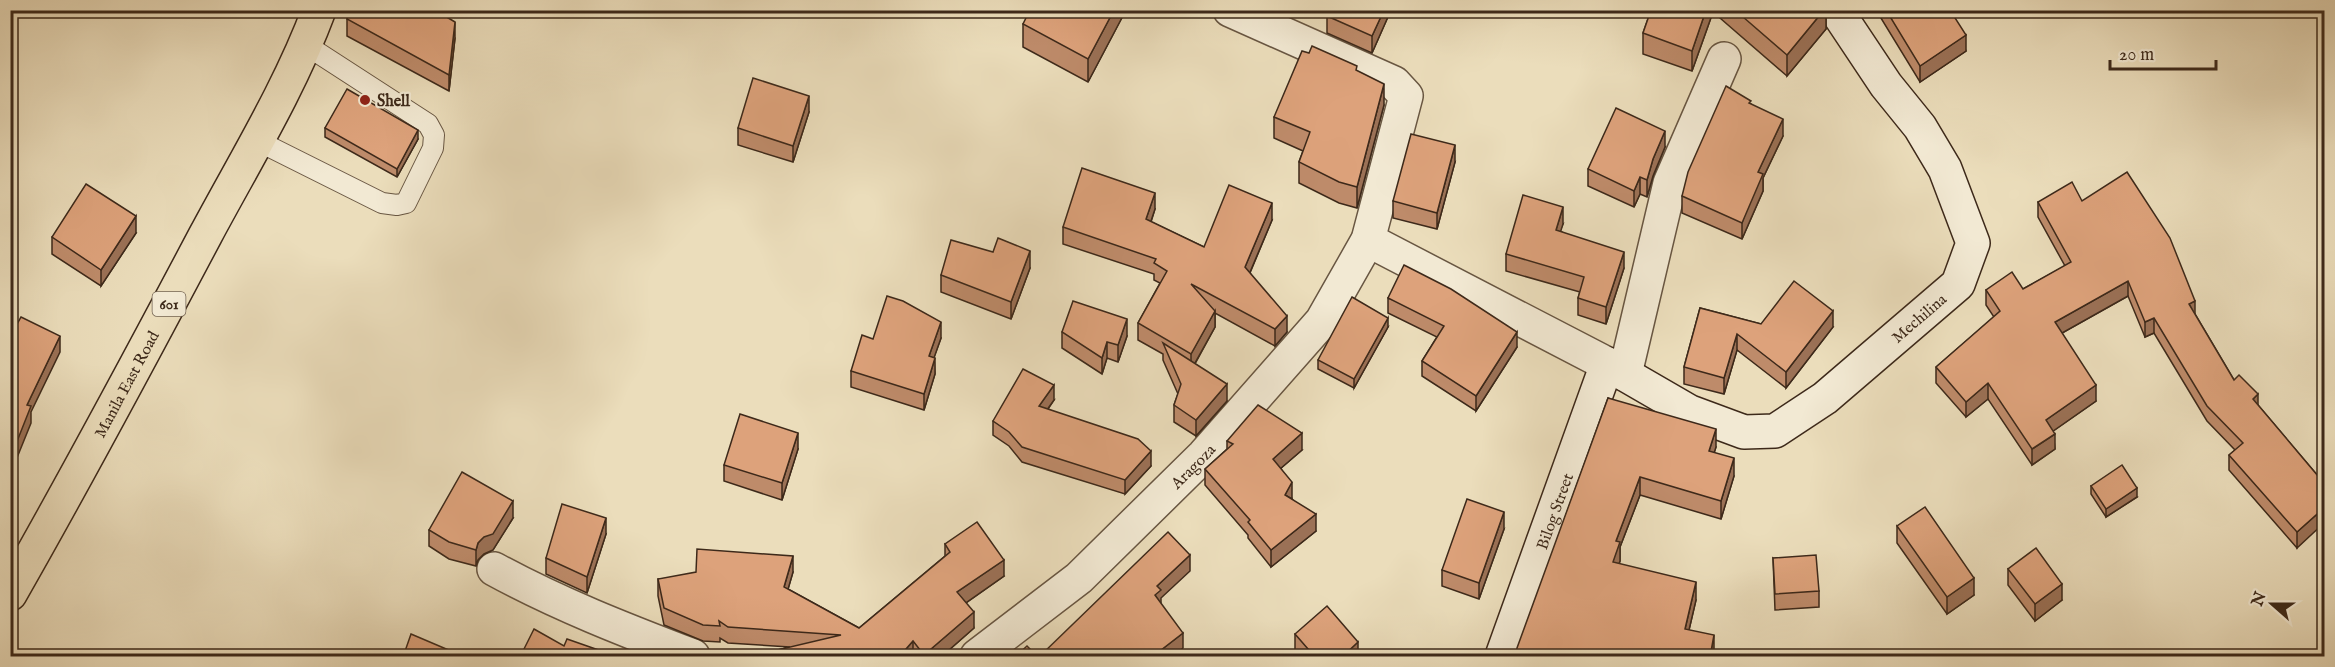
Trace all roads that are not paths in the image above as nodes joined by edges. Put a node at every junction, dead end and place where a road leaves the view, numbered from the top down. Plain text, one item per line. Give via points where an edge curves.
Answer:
1 (319, 10) edge
2 (1230, 10) edge
3 (1836, 10) edge
4 (306, 45) junction
5 (1724, 59) dead end
6 (256, 140) junction
7 (1368, 240) junction
8 (1616, 369) junction
9 (494, 568) dead end
10 (10, 594) edge
11 (693, 657) edge
12 (977, 657) edge
13 (1502, 657) edge

1 - 4 main road, Manila East Road / 601
2 - 7 street, Aragoza via 1394,83 1406,96
3 - 8 street, Mechilina via 1886,85 1920,127 1945,169 1973,243 1958,284 1825,398 1775,431 1744,432 1690,412
4 - 6 main road, Manila East Road / 601
4 - 6 lane via 428,124 434,135 433,148 406,203 382,203
5 - 8 street, Bilog Street via 1670,183
6 - 10 main road, Manila East Road / 601 via 72,487
7 - 8 street, Mechilina
7 - 12 street, Aragoza via 1322,321 1204,455 1079,578
8 - 13 street, Bilog Street
9 - 11 street via 541,595

